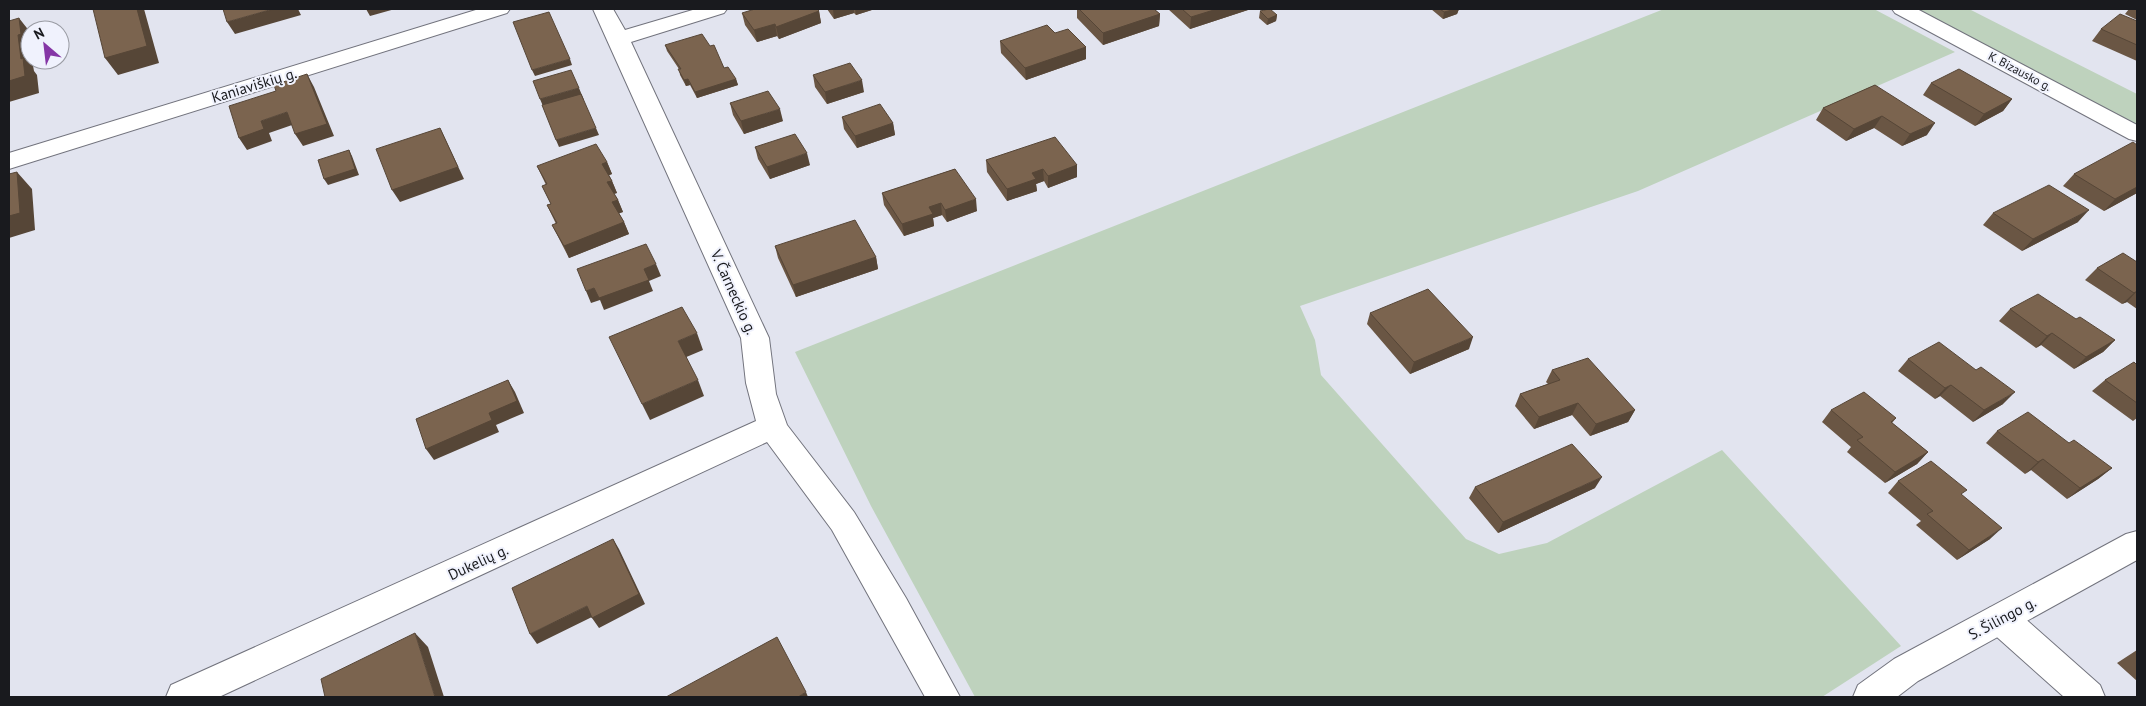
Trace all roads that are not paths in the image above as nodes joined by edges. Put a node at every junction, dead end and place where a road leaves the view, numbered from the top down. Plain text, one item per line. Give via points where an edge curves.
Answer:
1 (500, 9) edge
2 (603, 9) edge
3 (716, 9) edge
4 (1902, 9) edge
5 (619, 39) junction
6 (2137, 134) edge
7 (9, 161) edge
8 (773, 426) junction
9 (2137, 544) edge
10 (2001, 619) junction
11 (183, 697) edge
12 (943, 697) edge
13 (1870, 697) edge
14 (2088, 697) edge

1 - 7 street, Kaniaviškių g.
2 - 5 street, V. Čarneckio g.
3 - 5 street
4 - 6 street, K. Bizausko g.
5 - 8 street, V. Čarneckio g. via 755,338 760,390
8 - 11 street, Dukelių g.
8 - 12 street, V. Čarneckio g. via 839,514
9 - 10 street, S. Šilingo g.
10 - 13 street, S. Šilingo g. via 1906,670
10 - 14 street

